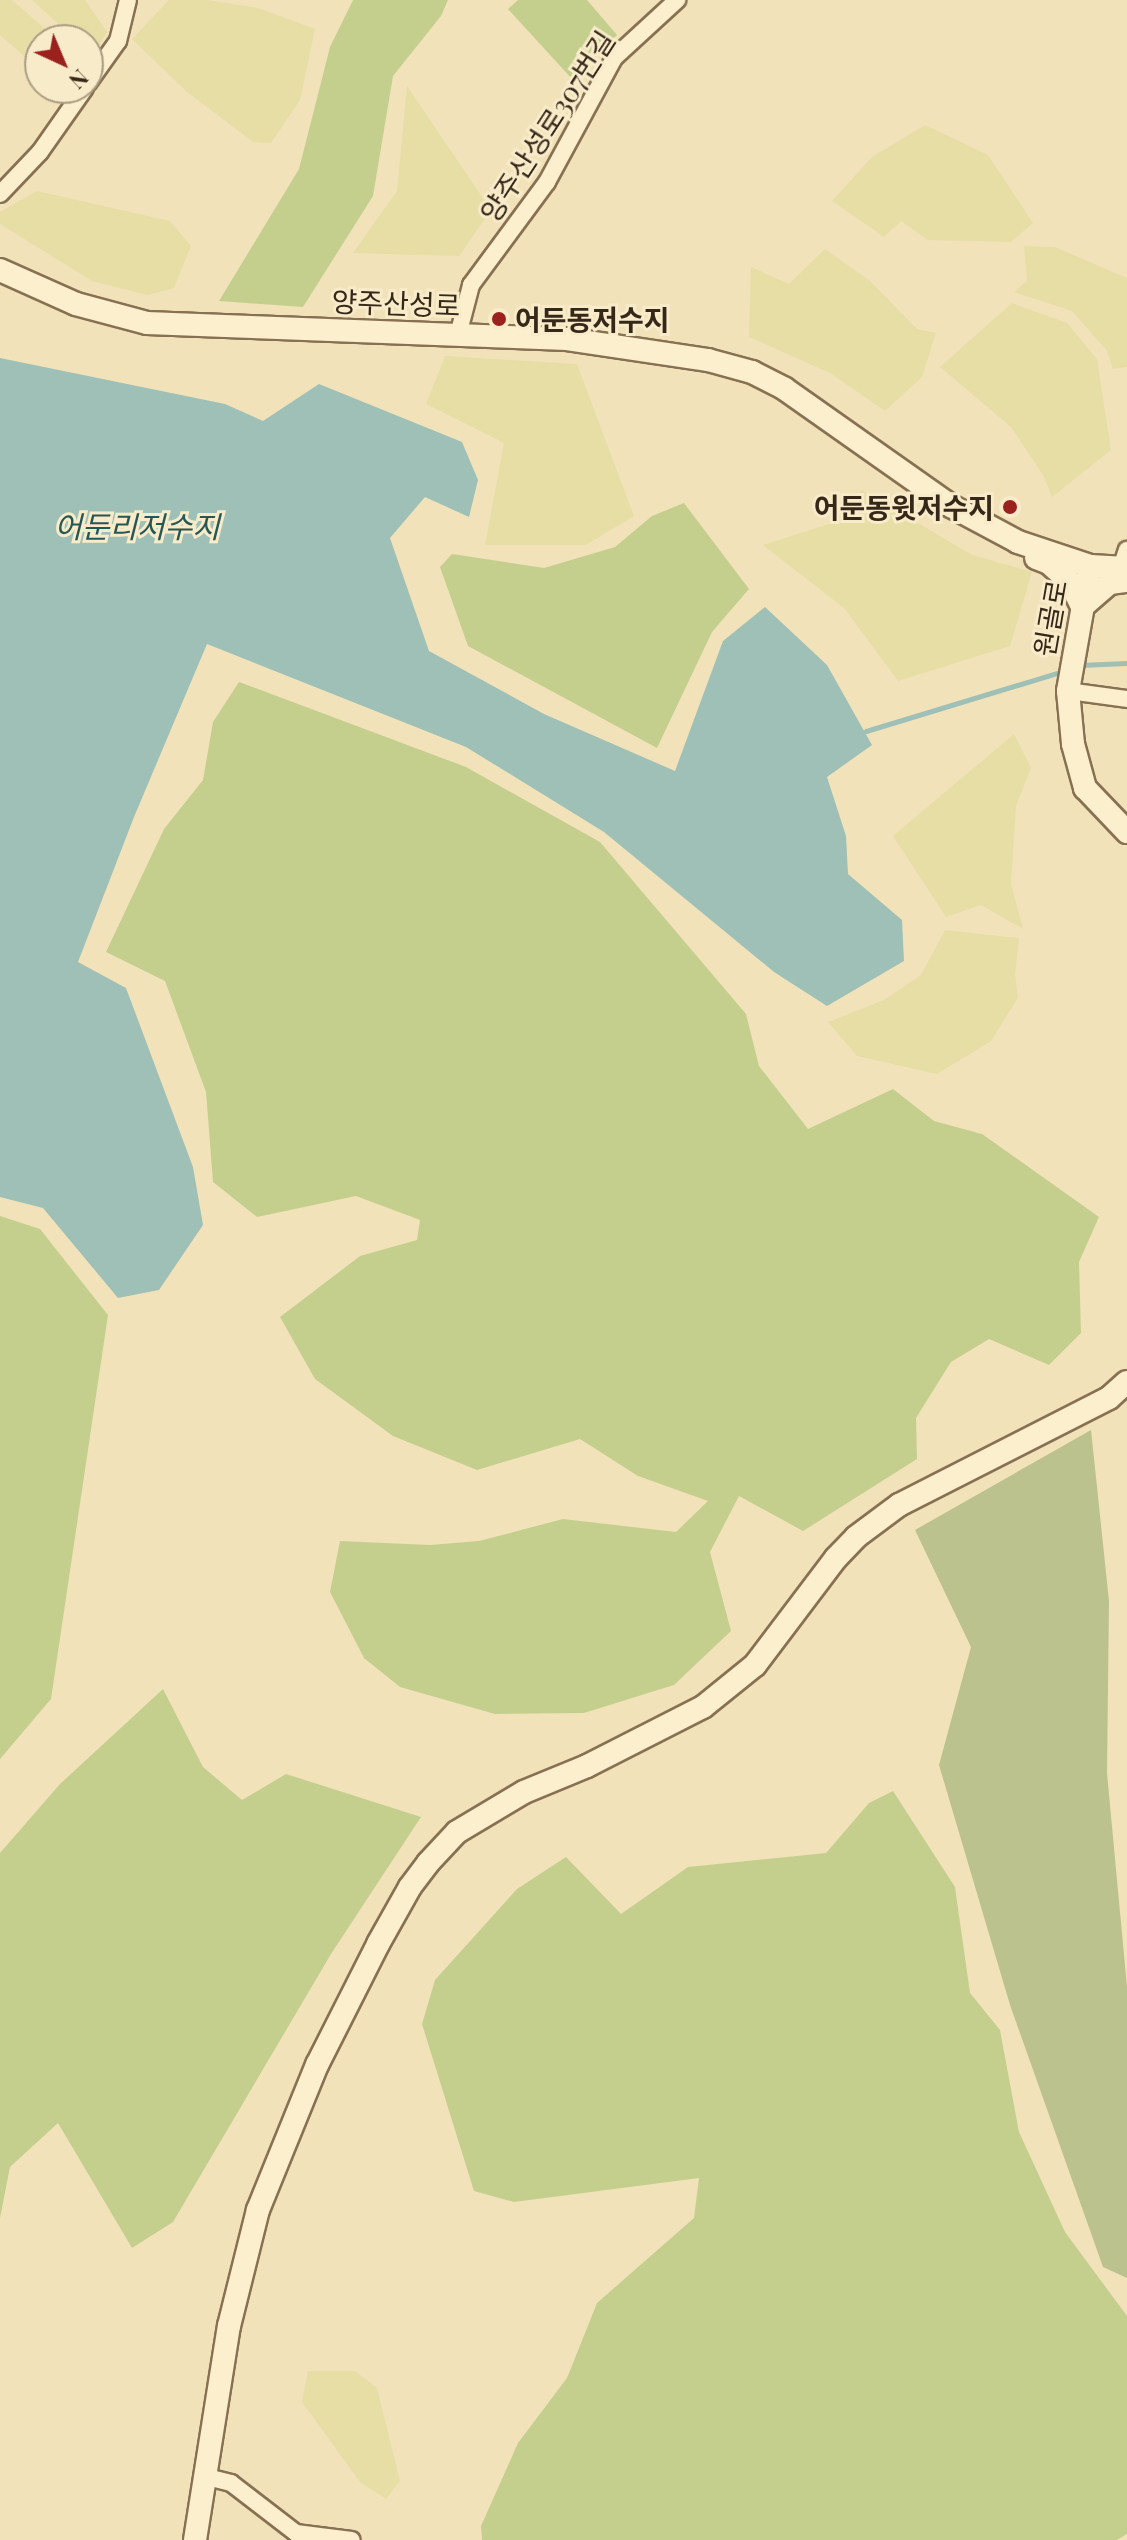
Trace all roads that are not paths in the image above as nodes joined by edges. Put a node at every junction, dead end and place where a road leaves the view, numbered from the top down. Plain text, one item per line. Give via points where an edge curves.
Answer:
1 (128, 0) edge
2 (677, 0) edge
3 (104, 61) edge
4 (73, 104) edge
5 (0, 194) edge
6 (0, 270) edge
7 (458, 335) junction
8 (991, 528) junction
9 (1090, 566) junction
10 (1126, 567) edge
11 (1082, 607) junction
12 (1069, 686) junction
13 (1127, 699) edge
14 (1127, 832) edge
15 (1127, 1382) edge
16 (203, 2476) junction
17 (195, 2540) edge
18 (352, 2540) edge

1 - 3 street via 118,41
2 - 7 street, 양주산성로307번길 via 614,58 547,182 471,285
4 - 5 street via 40,152
6 - 7 street, 양주산성로 via 76,304 147,323
7 - 8 street, 양주산성로 via 581,340 684,354 752,372 820,411 951,506
8 - 9 street, 양주산성로
8 - 11 street via 998,543 1055,568 1070,582
9 - 10 street, 양주산성로
9 - 11 street, 원골로
10 - 11 street
11 - 12 street, 원골로
12 - 13 street
12 - 14 street, 원골로 via 1073,744 1085,788
15 - 16 street via 1109,1398 899,1505 856,1537 755,1665 703,1707 524,1792 457,1832 428,1863 378,1944 317,2065 258,2210 229,2326
16 - 17 street
16 - 18 street via 231,2483 296,2533

